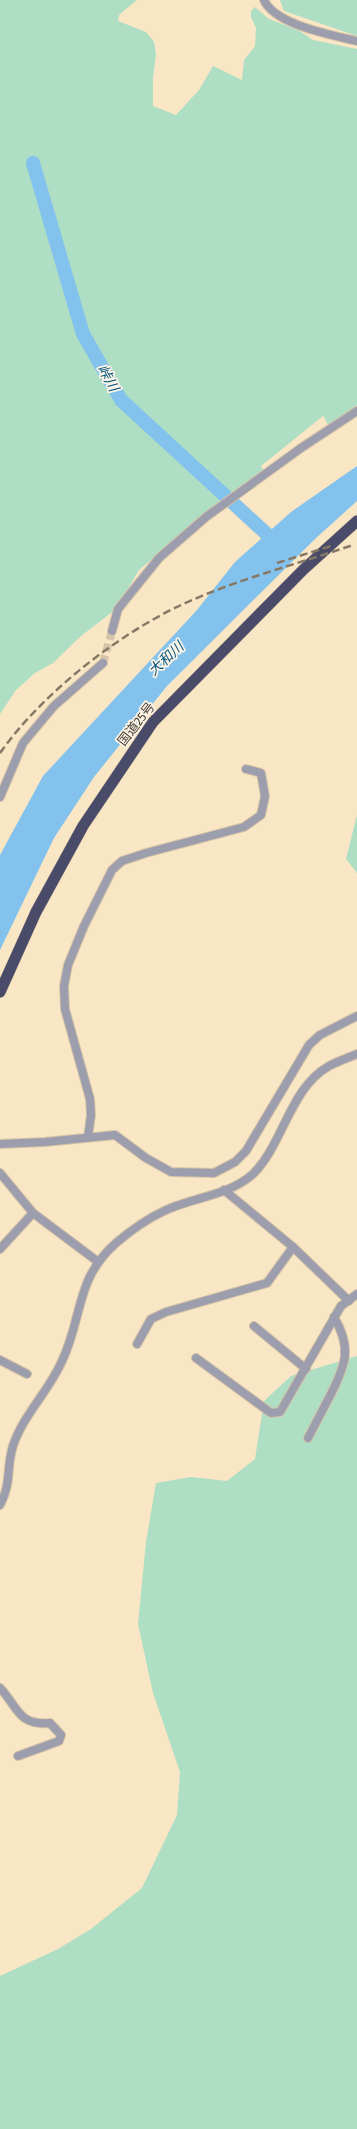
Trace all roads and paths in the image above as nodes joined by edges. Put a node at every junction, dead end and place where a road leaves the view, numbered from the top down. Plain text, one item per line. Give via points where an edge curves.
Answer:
1 (264, 0) edge
2 (357, 41) edge
3 (357, 411) edge
4 (357, 521) edge
5 (112, 631) tunnel mouth
6 (103, 663) tunnel mouth
7 (246, 769) dead end
8 (0, 797) edge
9 (0, 992) edge
10 (357, 1016) edge
11 (357, 1054) edge
12 (88, 1137) junction
13 (0, 1144) edge
14 (0, 1173) edge
15 (224, 1190) junction
16 (33, 1213) junction
17 (293, 1247) junction
18 (0, 1249) edge
19 (97, 1261) junction
20 (357, 1294) edge
21 (349, 1301) junction
22 (334, 1317) junction
23 (254, 1326) dead end
24 (137, 1344) dead end
25 (196, 1358) dead end
26 (0, 1360) edge
27 (306, 1369) junction
28 (27, 1374) dead end
29 (308, 1438) dead end
30 (0, 1505) edge
31 (0, 1688) edge
32 (18, 1756) dead end

1 - 2 street via 277,16 301,26
3 - 5 street via 206,517 159,558 118,609
4 - 9 highway, 国道25号 via 304,569 153,722 83,826 36,912
6 - 8 street via 54,706 23,743
7 - 12 street via 261,773 265,796 261,815 244,827 122,861 112,870 84,926 68,965 64,994 65,1009 90,1099
10 - 12 street via 320,1035 308,1045 246,1151 235,1162 214,1173 171,1172 146,1158 115,1135
11 - 15 street via 328,1066 315,1077 300,1095 264,1162 252,1174
12 - 13 street
14 - 16 street
15 - 17 street
15 - 19 street via 164,1210 135,1228
16 - 18 street
16 - 19 street
17 - 21 street
17 - 24 street via 267,1283 166,1312 151,1319
19 - 30 street via 81,1298 71,1340 62,1362 13,1445 9,1464 9,1485
20 - 21 street
21 - 22 street via 341,1306
22 - 27 street
22 - 29 street via 343,1332 346,1346 345,1362
23 - 27 street
25 - 27 street via 271,1413 280,1412
26 - 28 street
31 - 32 street via 7,1695 14,1710 28,1721 50,1723 61,1735 59,1741

